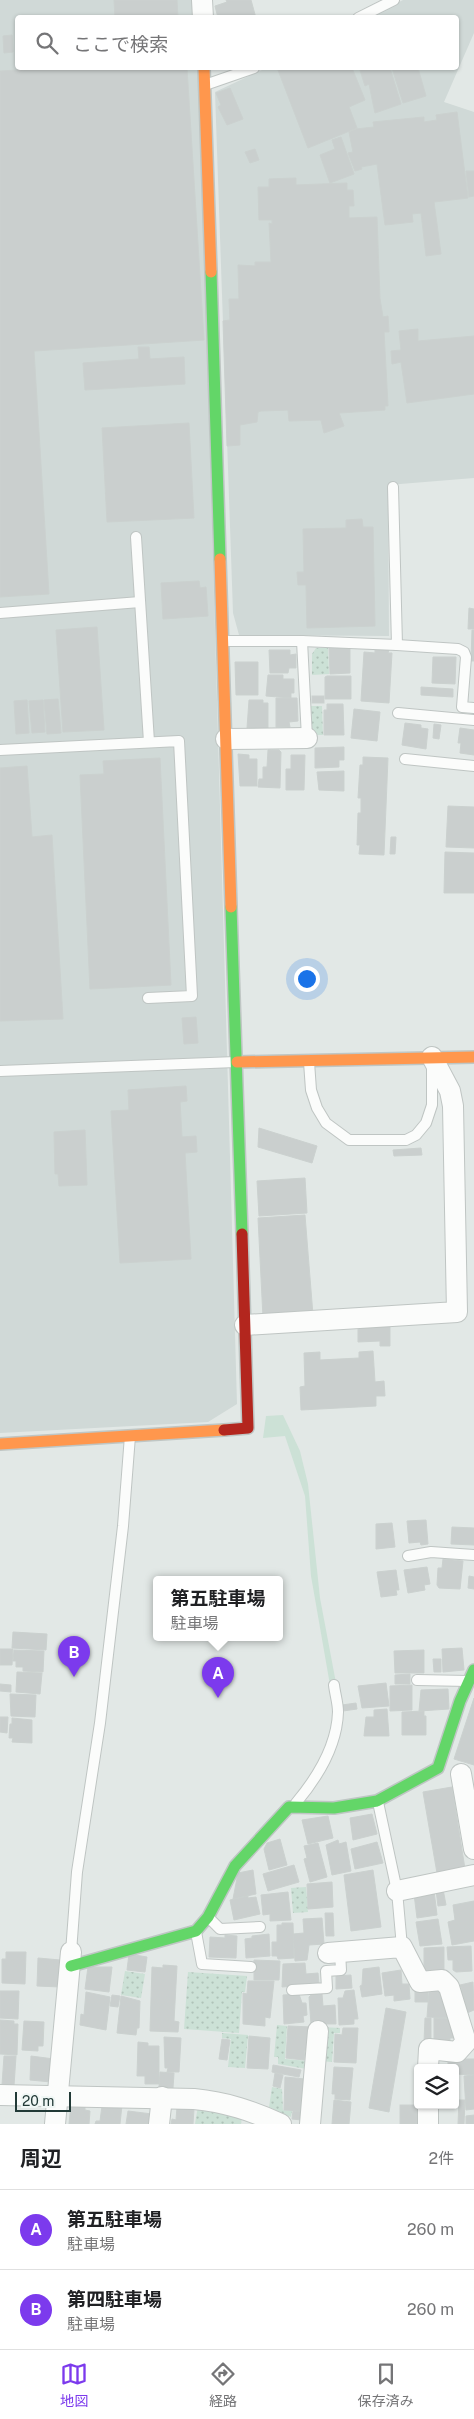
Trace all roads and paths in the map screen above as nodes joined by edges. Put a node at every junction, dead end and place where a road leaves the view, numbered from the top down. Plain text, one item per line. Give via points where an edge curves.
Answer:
1 (202, 0) edge
2 (394, 0) edge
3 (203, 15) edge
4 (364, 15) edge
5 (204, 70) edge
6 (248, 70) edge
7 (205, 85) junction
8 (393, 487) dead end
9 (136, 537) dead end
10 (140, 602) junction
11 (0, 613) edge
12 (222, 641) junction
13 (302, 641) junction
14 (397, 645) junction
15 (474, 708) edge
16 (398, 713) dead end
17 (474, 720) edge
18 (307, 738) joint
19 (226, 739) junction
20 (149, 742) junction
21 (0, 750) edge
22 (406, 759) dead end
23 (474, 766) edge
24 (148, 998) dead end
25 (432, 1057) junction
26 (474, 1057) edge
27 (309, 1061) junction
28 (237, 1062) junction
29 (0, 1071) edge
30 (245, 1325) junction
31 (130, 1435) junction
32 (0, 1444) edge
33 (474, 1555) edge
34 (408, 1556) dead end
35 (472, 1675) edge
36 (418, 1680) dead end
37 (334, 1685) dead end
38 (438, 1768) junction
39 (467, 1776) edge
40 (378, 1801) junction
41 (292, 1807) junction
42 (470, 1816) edge
43 (474, 1849) edge
44 (474, 1875) edge
45 (397, 1891) junction
46 (208, 1917) junction
47 (260, 1927) dead end
48 (196, 1931) junction
49 (402, 1947) junction
50 (334, 1952) joint
51 (71, 1959) junction
52 (251, 1967) dead end
53 (292, 1990) dead end
54 (318, 2031) dead end
55 (428, 2064) edge
56 (0, 2094) edge
57 (58, 2097) junction
58 (162, 2097) junction
59 (428, 2109) edge
60 (55, 2124) edge
61 (159, 2124) edge
62 (281, 2124) edge
63 (310, 2124) edge
64 (428, 2124) edge

1 - 3 street
2 - 4 lane
5 - 7 street
6 - 7 lane
7 - 12 street
8 - 14 lane
9 - 10 lane
10 - 11 lane
10 - 20 lane
12 - 13 lane
12 - 19 street
13 - 14 lane
13 - 18 lane
14 - 15 lane via 458,648 464,652 462,707
16 - 17 lane
18 - 19 street
19 - 28 street
20 - 21 lane
20 - 24 lane via 179,740 192,996
22 - 23 lane
25 - 26 street
25 - 27 street
25 - 27 lane via 432,1105 426,1123 406,1140 349,1140 326,1123 311,1090
25 - 30 street via 450,1090 453,1106 457,1312
27 - 28 street
28 - 29 lane
28 - 30 street
30 - 31 street via 248,1428
31 - 32 street
31 - 51 lane via 100,1723 77,1872
33 - 34 lane via 431,1552
35 - 36 lane
35 - 38 street
37 - 41 lane via 338,1712 332,1744 318,1772
38 - 39 street
38 - 40 street
39 - 42 street
40 - 41 street via 334,1808
40 - 45 lane
41 - 46 street via 235,1866
42 - 43 street
44 - 45 street
45 - 49 lane
46 - 47 lane via 220,1929
46 - 48 street
48 - 51 street
48 - 52 lane via 202,1964
49 - 50 street
49 - 55 street via 420,1982 442,1980 450,1987 466,2042 457,2052 428,2049
50 - 53 lane via 341,1970 326,1971 327,1988
51 - 57 street
54 - 63 street
56 - 57 street
57 - 58 street
57 - 60 street
58 - 61 street
58 - 62 street via 219,2102 245,2108
59 - 64 street

